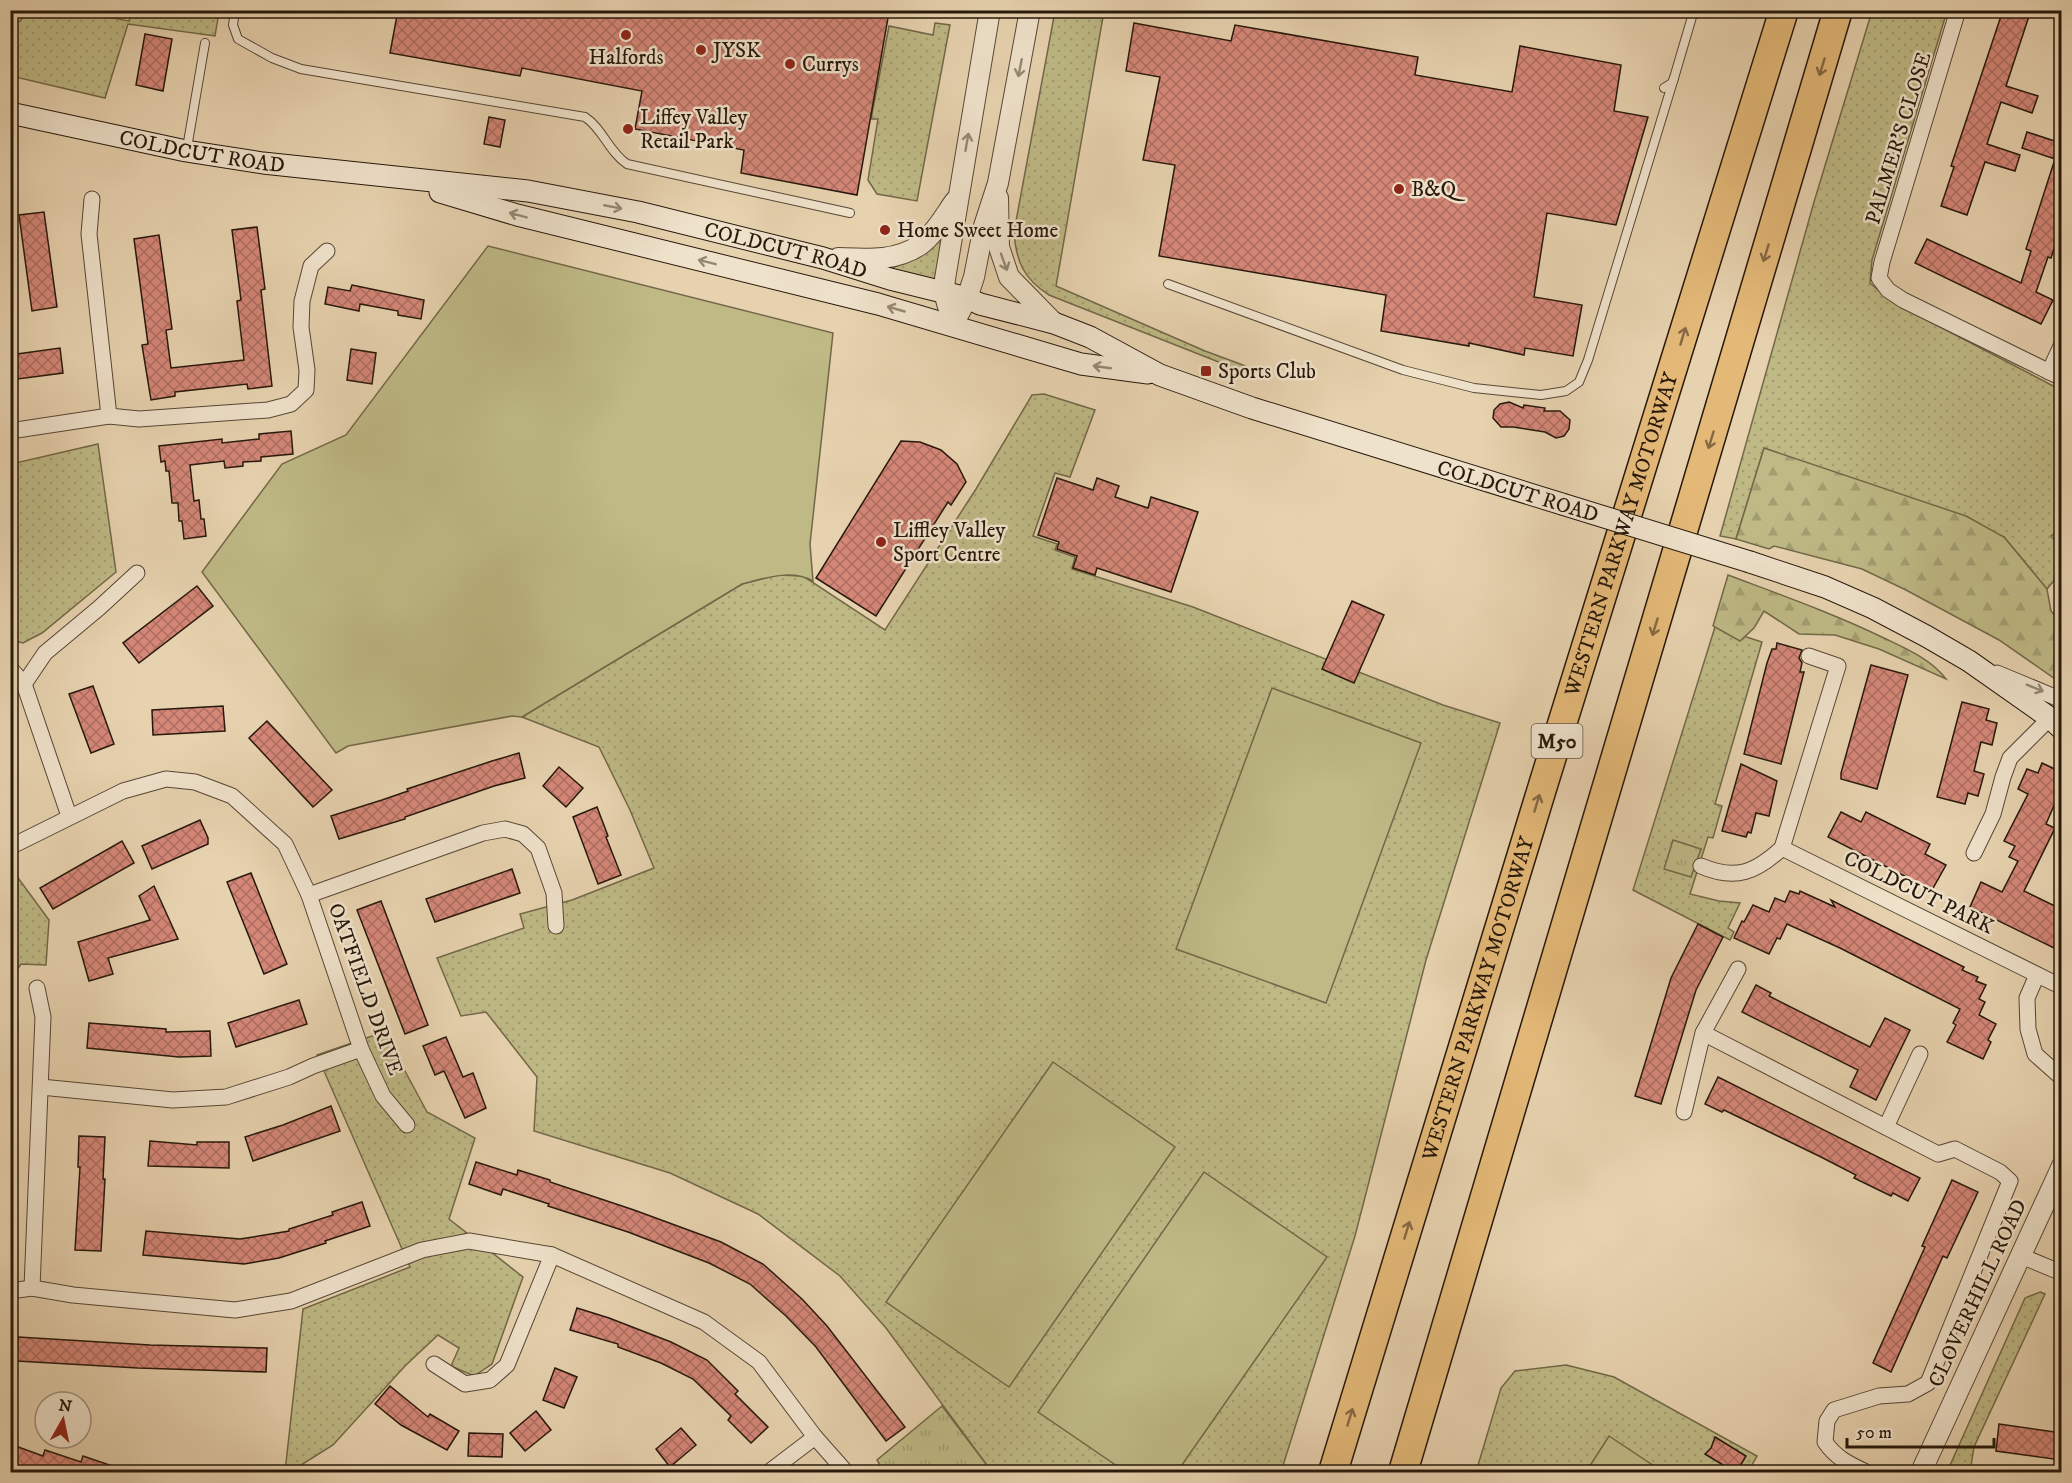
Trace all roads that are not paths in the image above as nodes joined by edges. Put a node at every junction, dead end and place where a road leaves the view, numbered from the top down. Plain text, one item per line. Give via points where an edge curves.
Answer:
1 (236, 10) edge
2 (990, 10) edge
3 (1030, 10) edge
4 (1694, 10) edge
5 (1784, 10) edge
6 (1839, 10) edge
7 (1958, 10) edge
8 (205, 43) dead end
9 (1674, 78) junction
10 (1664, 88) dead end
11 (10, 113) edge
12 (186, 151) junction
13 (396, 178) junction
14 (998, 183) junction
15 (92, 199) dead end
16 (957, 199) junction
17 (850, 213) dead end
18 (327, 250) dead end
19 (823, 258) junction
20 (1168, 285) dead end
21 (944, 292) junction
22 (967, 298) junction
23 (1054, 324) junction
24 (953, 325) junction
25 (2061, 345) edge
26 (1160, 375) junction
27 (2055, 375) edge
28 (109, 416) junction
29 (10, 431) edge
30 (137, 573) dead end
31 (1809, 656) dead end
32 (1969, 661) junction
33 (10, 668) edge
34 (24, 684) junction
35 (2061, 700) edge
36 (2056, 724) edge
37 (69, 816) junction
38 (10, 847) edge
39 (1782, 848) junction
40 (1974, 853) dead end
41 (1701, 866) dead end
42 (309, 895) junction
43 (556, 926) dead end
44 (1738, 969) dead end
45 (2037, 975) junction
46 (2061, 987) edge
47 (37, 988) dead end
48 (1703, 1033) junction
49 (361, 1049) junction
50 (1920, 1054) dead end
51 (2061, 1078) edge
52 (41, 1087) junction
53 (1684, 1112) dead end
54 (407, 1125) dead end
55 (1886, 1127) junction
56 (2061, 1166) edge
57 (552, 1255) junction
58 (2020, 1256) junction
59 (2061, 1273) edge
60 (32, 1287) junction
61 (10, 1291) edge
62 (434, 1364) dead end
63 (815, 1437) junction
64 (1857, 1471) edge
65 (769, 1473) edge
66 (846, 1473) edge
67 (1333, 1473) edge
68 (1403, 1473) edge
69 (1921, 1473) edge

1 - 17 lane via 233,25 238,39 301,69 585,117 595,123 627,164
16 -> 2 street
3 -> 14 street
4 - 9 lane
67 -> 5 highway, WESTERN PARKWAY MOTORWAY / M50
6 -> 68 highway
7 - 27 street, PALMER'S CLOSE via 1880,278 1888,290 1903,300
8 - 12 lane
9 - 10 lane
9 - 20 lane via 1588,360 1579,382 1566,391 1541,395 1474,388 1403,370
11 - 12 main road, COLDCUT ROAD
12 - 13 main road, COLDCUT ROAD
13 -> 19 main road, COLDCUT ROAD via 555,196 638,212
24 -> 13 main road, COLDCUT ROAD via 517,215
14 - 22 street
14 -> 23 street via 999,247 1008,274
15 - 28 street via 88,234
16 - 19 street via 921,245 904,254 876,260
16 - 21 street
18 - 28 street via 311,266 302,301 306,390 291,404 268,410 139,419
19 - 21 main road, COLDCUT ROAD
21 - 22 main road, COLDCUT ROAD
21 - 24 street
22 - 23 main road, COLDCUT ROAD
22 - 24 street
23 - 26 main road, COLDCUT ROAD via 1090,337
26 -> 24 main road, COLDCUT ROAD via 1081,364
25 - 27 street
26 - 32 main road, COLDCUT ROAD, bridge via 1252,408 1825,587 1873,608
28 - 29 street
30 - 34 street via 45,653
31 - 39 street via 1838,666
32 -> 35 street, COLDCUT ROAD
32 - 36 main road, COLDCUT ROAD
33 - 34 street
34 - 37 street
36 - 40 street via 2010,758 1993,814
37 - 38 street, OATFIELD DRIVE
37 - 42 street, OATFIELD DRIVE via 123,791 166,779 195,782 232,796 285,844
39 - 41 street via 1762,865 1744,872 1719,872
39 - 45 street, COLDCUT PARK
42 - 43 street via 483,833 505,829 523,834 538,848 554,893
42 - 49 street, OATFIELD DRIVE
44 - 48 street
45 - 46 street, COLDCUT PARK
45 - 51 street via 2027,998 2028,1029 2035,1054
47 - 52 street via 43,1017
48 - 53 street
48 - 55 street
49 - 52 street via 226,1097 173,1100
49 - 54 street, OATFIELD DRIVE via 383,1096
50 - 55 street
52 - 60 street
55 - 64 street via 1938,1154 1955,1149 2010,1180 1928,1383 1908,1394 1879,1396 1846,1405 1834,1410 1827,1421 1825,1442
56 - 58 street, CLOVERHILL ROAD
57 - 60 street via 469,1241 422,1250 291,1301 235,1310
57 - 62 street via 507,1365 489,1380 465,1384
57 - 63 street via 704,1322 759,1362
58 - 59 street
58 - 69 street, CLOVERHILL ROAD
60 - 61 street
63 - 65 street
63 - 66 street

